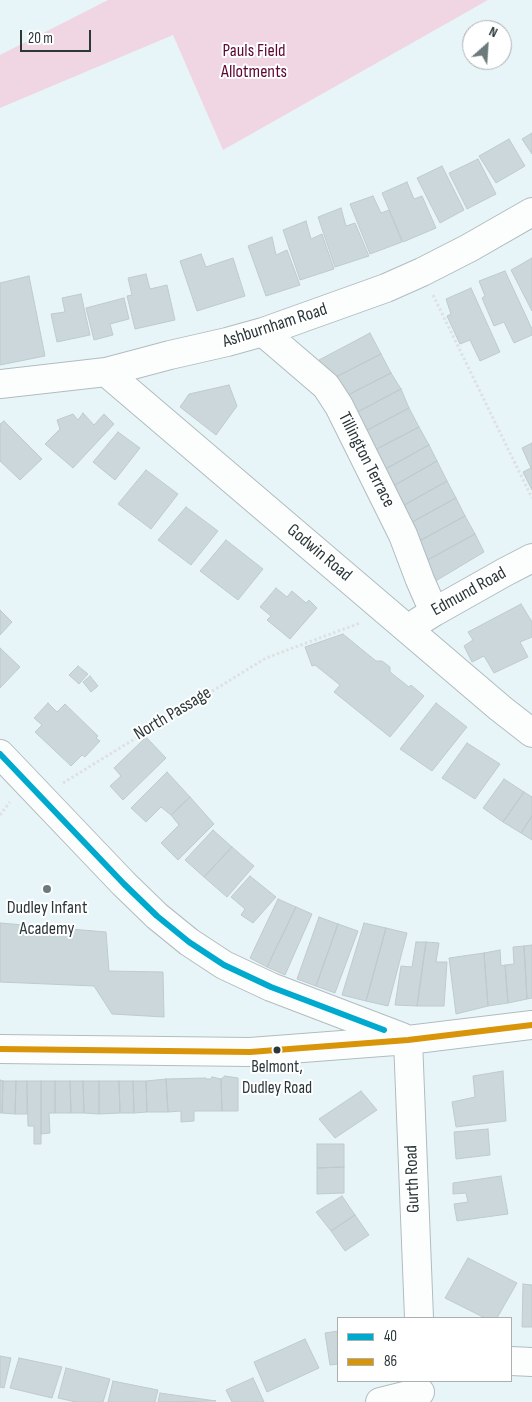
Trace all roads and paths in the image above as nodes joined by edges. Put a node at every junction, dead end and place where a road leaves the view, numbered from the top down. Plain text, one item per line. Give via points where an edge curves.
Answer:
1 (532, 212) edge
2 (422, 272) junction
3 (263, 332) junction
4 (106, 372) junction
5 (0, 384) edge
6 (532, 498) edge
7 (532, 558) edge
8 (434, 612) junction
9 (398, 620) junction
10 (532, 733) edge
11 (0, 754) edge
12 (81, 771) dead end
13 (13, 798) dead end
14 (0, 814) edge
15 (532, 1024) edge
16 (408, 1040) junction
17 (0, 1049) edge
18 (418, 1317) edge
19 (512, 1361) edge
20 (532, 1362) edge
21 (420, 1391) edge
22 (380, 1402) edge

1 - 2 street, Ashburnham Road
2 - 3 street, Ashburnham Road
2 - 6 path
3 - 4 street, Ashburnham Road
3 - 8 street, Tillington Terrace via 326,386 339,406 403,535
4 - 5 street, Ashburnham Road
4 - 9 street, Godwin Road
7 - 8 street, Edmund Road
8 - 9 street, Edmund Road
9 - 10 street, Godwin Road
9 - 12 path, North Passage via 266,658
11 - 16 street via 124,884 189,942 224,965 271,987
13 - 14 path
15 - 16 street
16 - 17 street via 250,1052
16 - 18 street, Gurth Road
19 - 20 street
21 - 22 street

